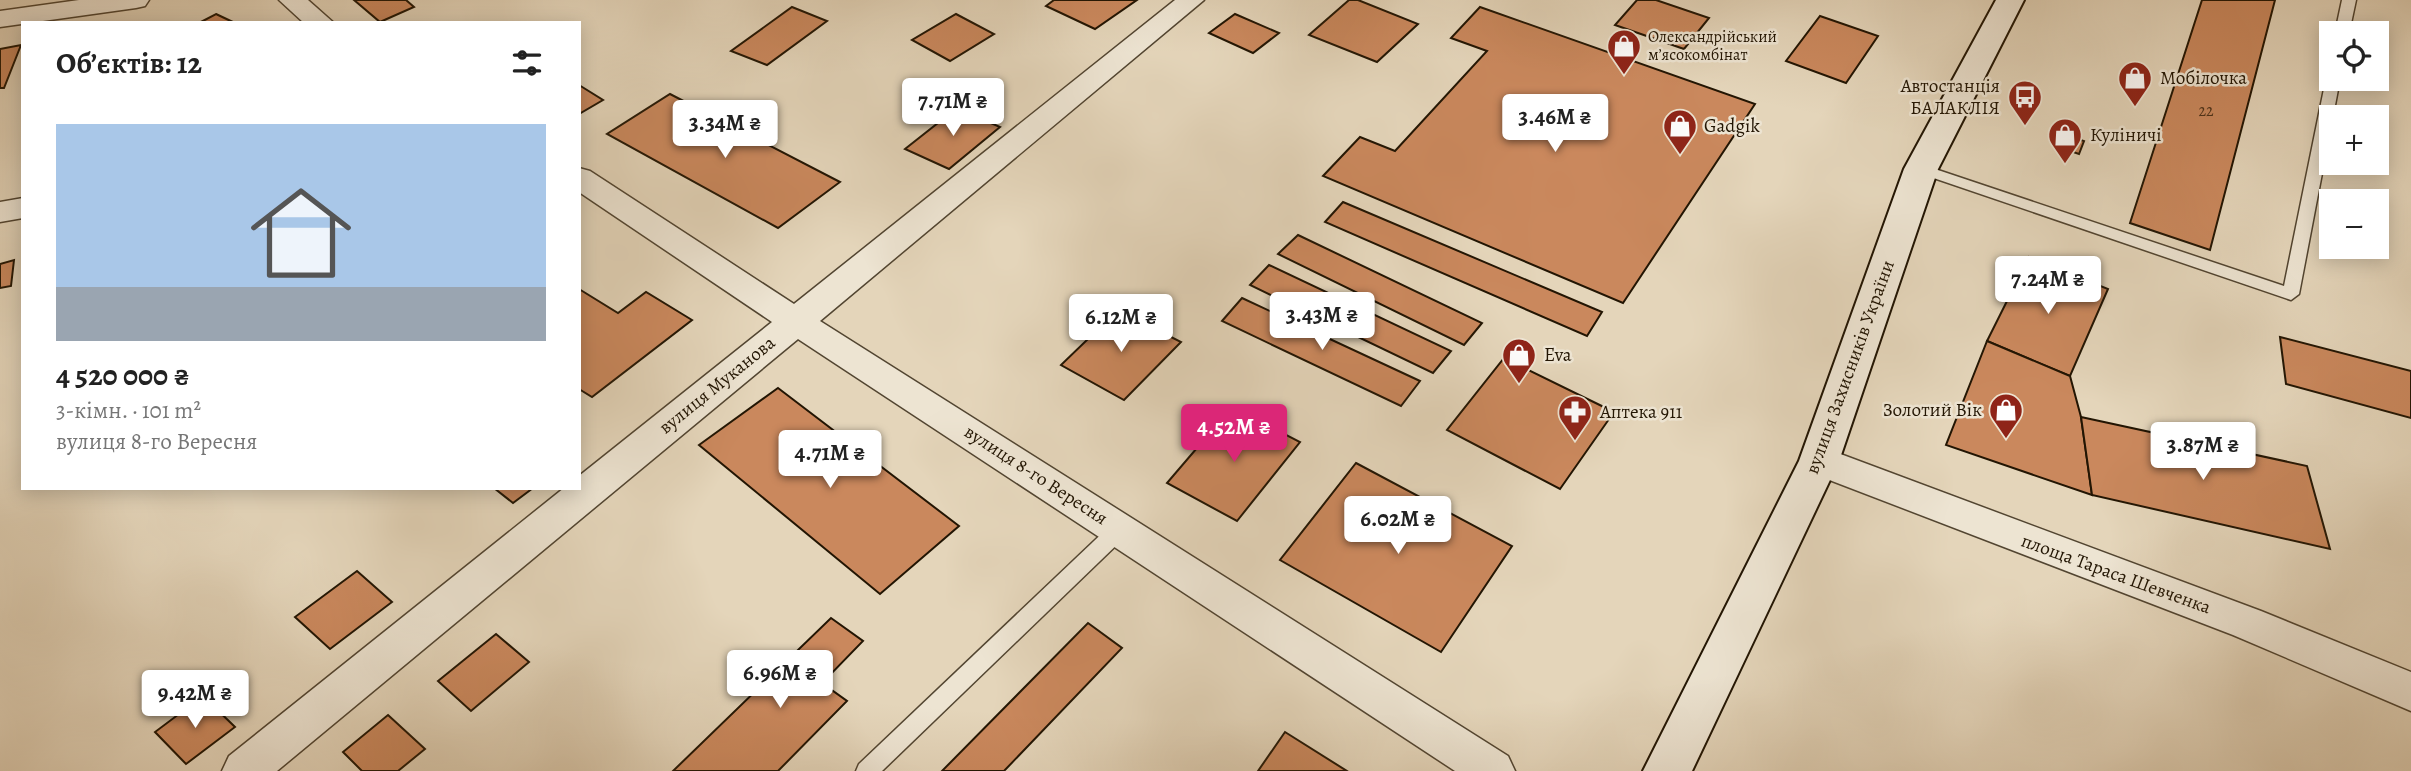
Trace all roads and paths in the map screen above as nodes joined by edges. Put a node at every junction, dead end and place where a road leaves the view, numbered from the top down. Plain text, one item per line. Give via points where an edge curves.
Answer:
1 (136, 0) edge
2 (292, 0) edge
3 (1191, 0) edge
4 (2010, 0) edge
5 (2349, 0) edge
6 (0, 19) edge
7 (318, 21) edge
8 (2345, 21) edge
9 (2331, 91) edge
10 (1921, 169) junction
11 (581, 179) edge
12 (21, 208) edge
13 (0, 212) edge
14 (795, 321) junction
15 (1819, 461) junction
16 (1120, 529) junction
17 (2411, 692) edge
18 (244, 771) edge
19 (867, 771) edge
20 (1493, 771) edge
21 (1667, 771) edge

1 - 6 street
2 - 7 street
3 - 14 street, вулиця Муканова
4 - 10 street, вулиця Захисників України
5 - 8 lane
9 - 10 lane via 2291,294
10 - 15 street, вулиця Захисників України
11 - 14 street, вулиця 8-го Вересня
12 - 13 street
14 - 16 street, вулиця 8-го Вересня
14 - 18 street, вулиця Муканова
15 - 17 street, площа Тараса Шевченка via 2247,622
15 - 21 street, вулиця Захисників України
16 - 19 lane
16 - 20 street, вулиця 8-го Вересня

